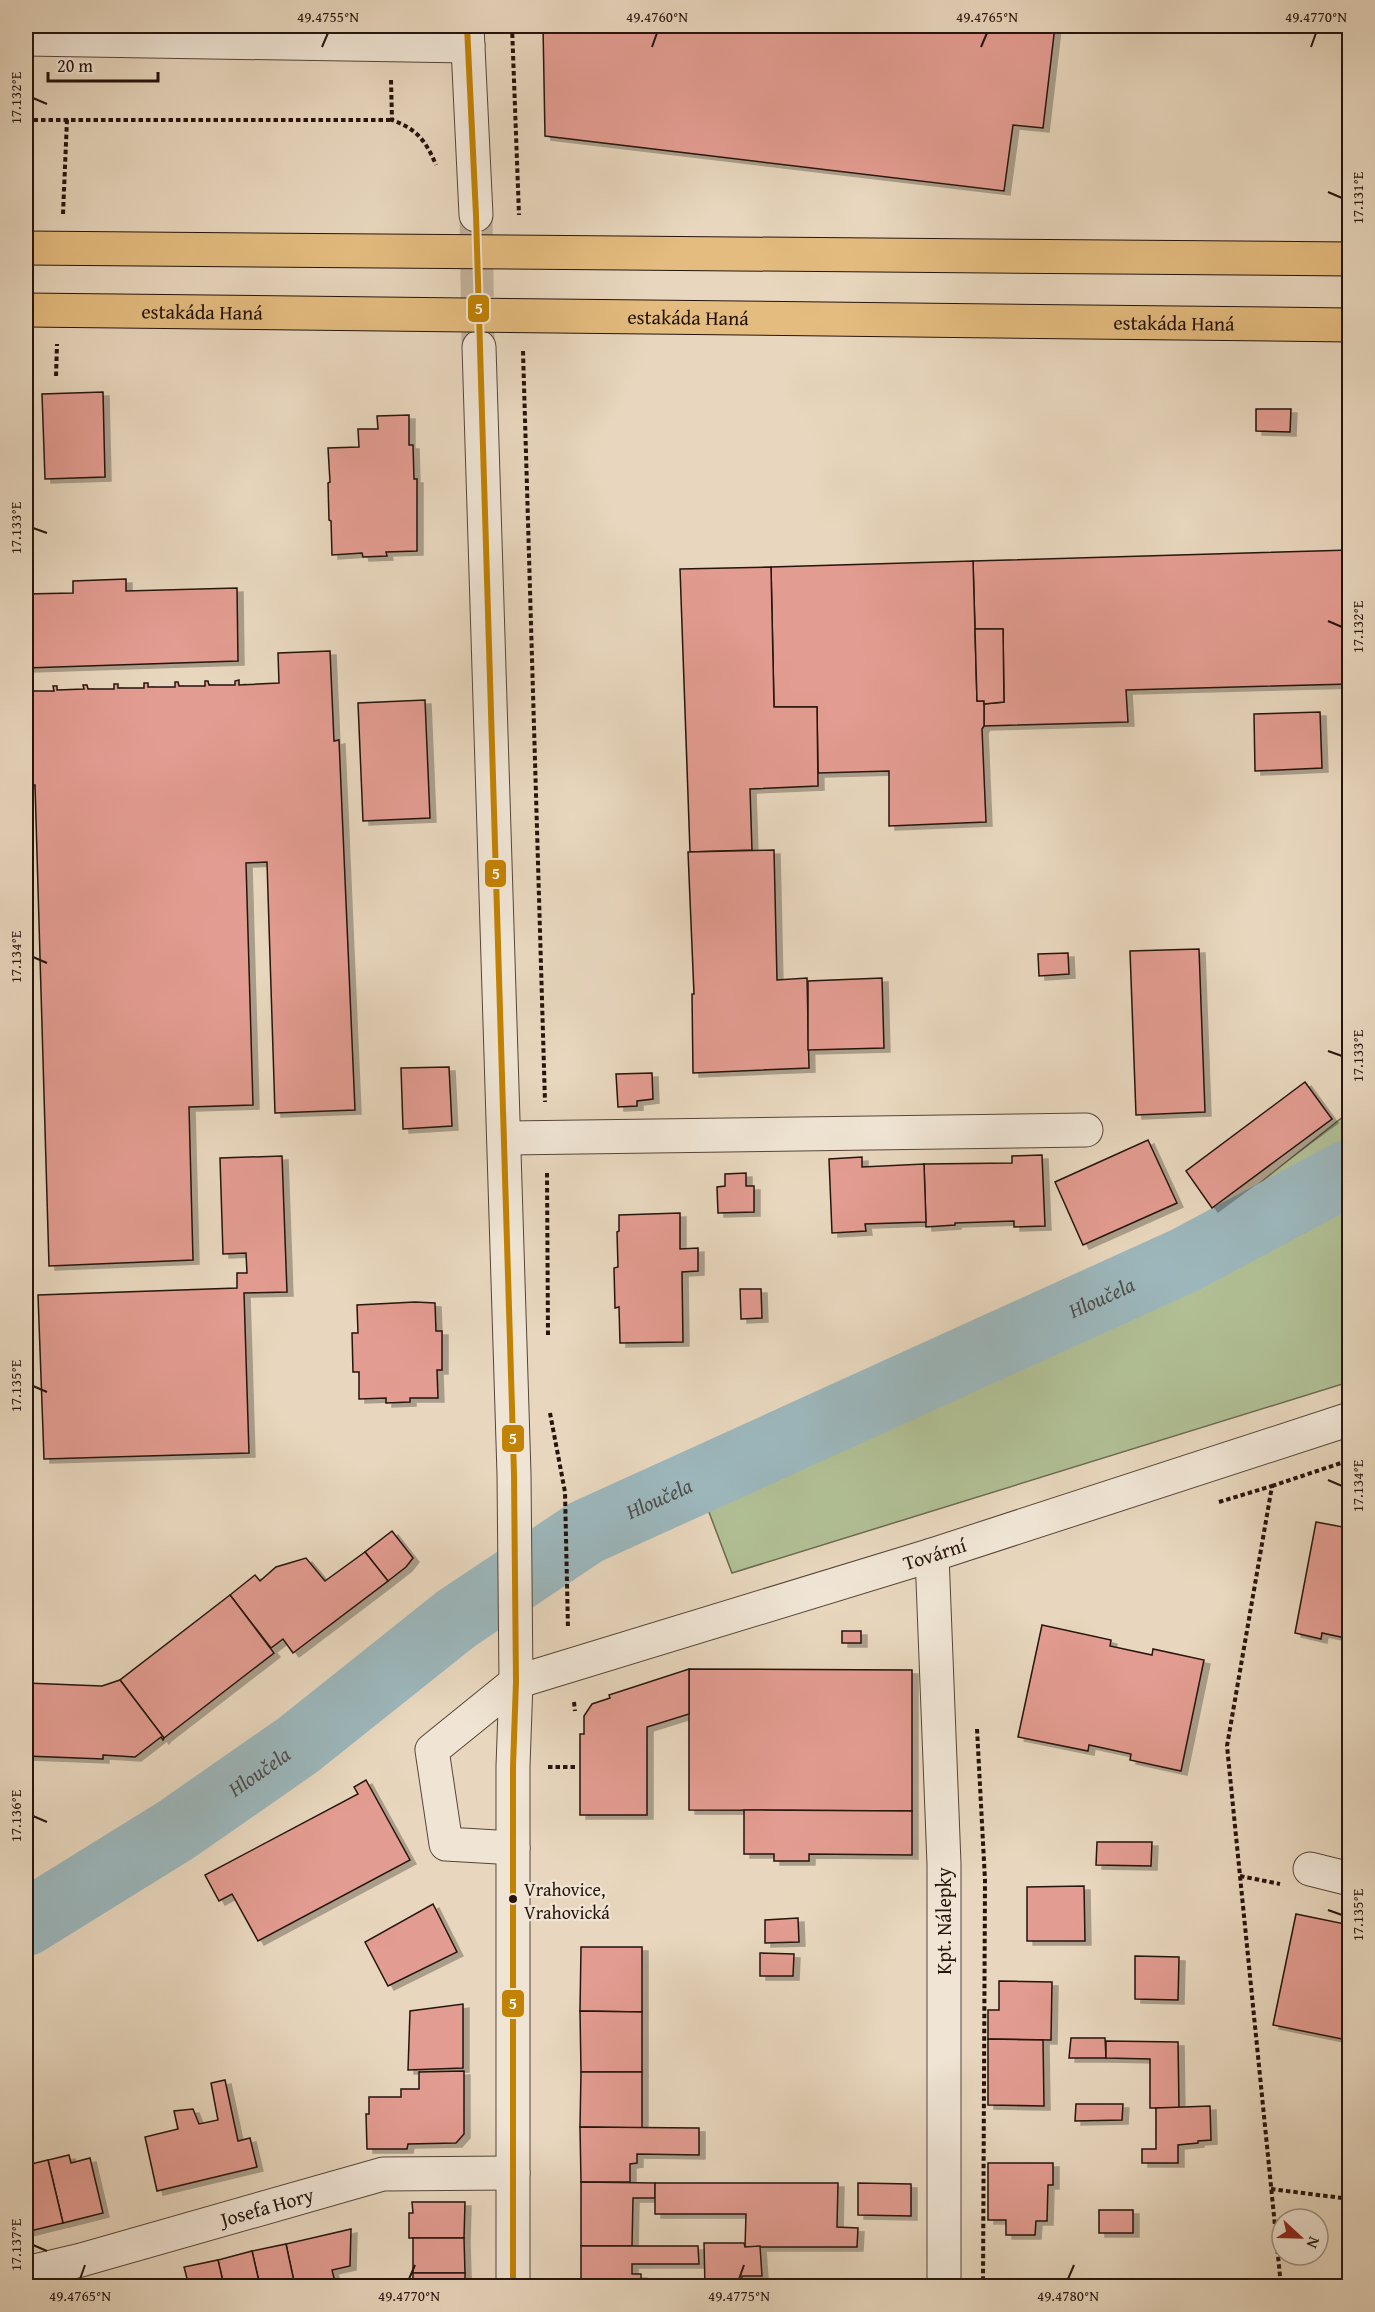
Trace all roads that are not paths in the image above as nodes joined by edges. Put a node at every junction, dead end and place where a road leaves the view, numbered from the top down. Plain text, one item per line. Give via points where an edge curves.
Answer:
1 (234, 33) edge
2 (468, 36) edge
3 (26, 39) edge
4 (476, 215) tunnel mouth
5 (26, 248) edge
6 (1350, 259) edge
7 (26, 310) edge
8 (1350, 325) edge
9 (478, 347) tunnel mouth
10 (1086, 1130) dead end
11 (504, 1138) junction
12 (1350, 1419) edge
13 (932, 1555) junction
14 (516, 1682) junction
15 (513, 1848) junction
16 (1310, 1869) dead end
17 (1350, 1879) edge
18 (513, 2173) junction
19 (26, 2273) edge
20 (81, 2273) edge
21 (513, 2286) edge
22 (944, 2286) edge

1 - 2 street
1 - 3 street
2 - 4 street
5 - 6 highway, bridge
7 - 8 highway, estakáda Haná, bridge
9 - 11 street
10 - 11 street
11 - 14 street
12 - 13 street, Tovární
13 - 14 street, Tovární
13 - 22 street, Kpt. Nálepky via 944,1864
14 - 15 street
14 - 15 street via 432,1750 446,1844
15 - 18 street
16 - 17 street
18 - 20 street, Josefa Hory via 383,2174
18 - 21 street
19 - 20 street, Josefa Hory

